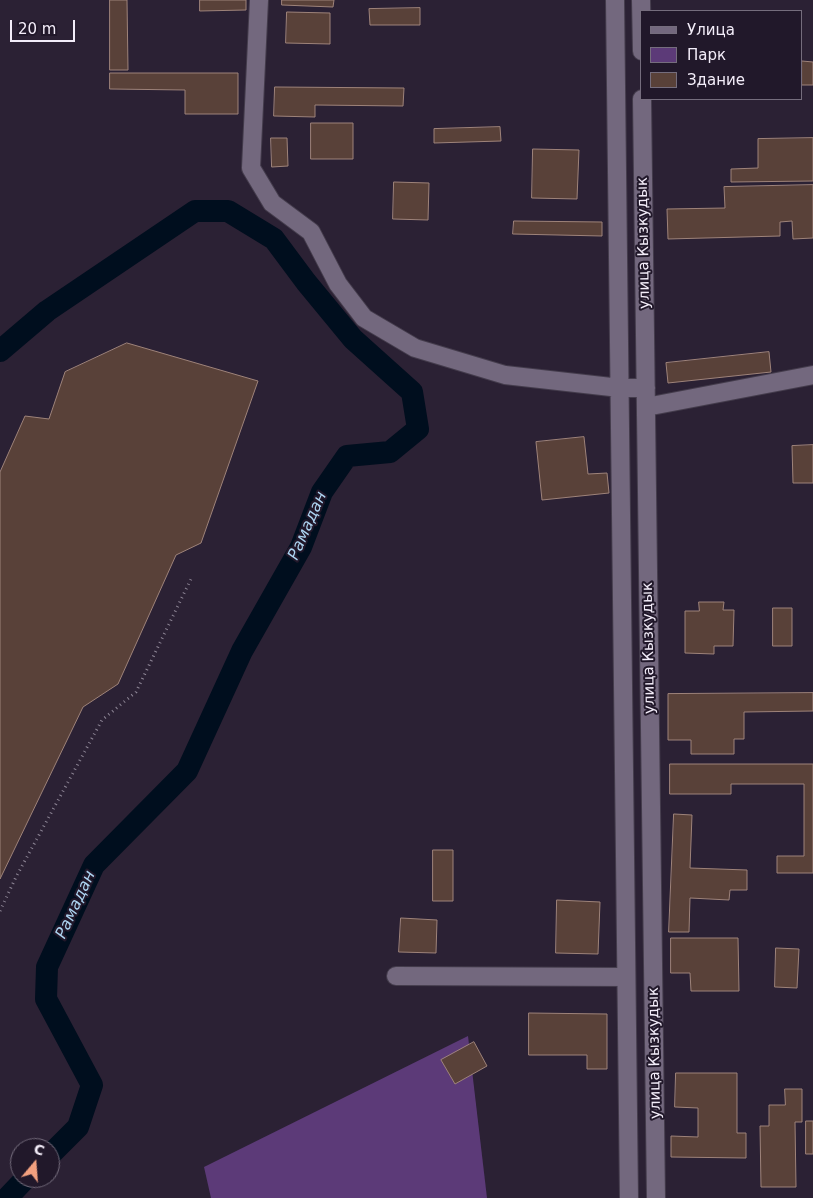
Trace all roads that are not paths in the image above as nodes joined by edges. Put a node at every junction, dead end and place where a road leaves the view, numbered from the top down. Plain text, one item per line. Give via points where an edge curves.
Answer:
1 (259, 0) edge
2 (615, 0) edge
3 (642, 100) edge
4 (618, 232) junction
5 (644, 232) junction
6 (813, 375) edge
7 (620, 388) junction
8 (646, 388) junction
9 (646, 407) junction
10 (648, 577) junction
11 (622, 581) junction
12 (652, 891) junction
13 (625, 892) junction
14 (396, 976) dead end
15 (626, 977) junction
16 (628, 1198) edge
17 (656, 1198) edge

1 - 7 street via 251,168 272,203 311,232 338,284 364,318 414,348 505,375
2 - 4 street
3 - 5 street, улица Кызкудык
4 - 5 street
4 - 7 street
5 - 8 street, улица Кызкудык
6 - 9 street
7 - 8 street
7 - 11 street
8 - 9 street, улица Кызкудык
9 - 10 street, улица Кызкудык
10 - 11 street
10 - 12 street, улица Кызкудык
11 - 13 street
12 - 13 street
12 - 17 street, улица Кызкудык
13 - 15 street
14 - 15 street
15 - 16 street

